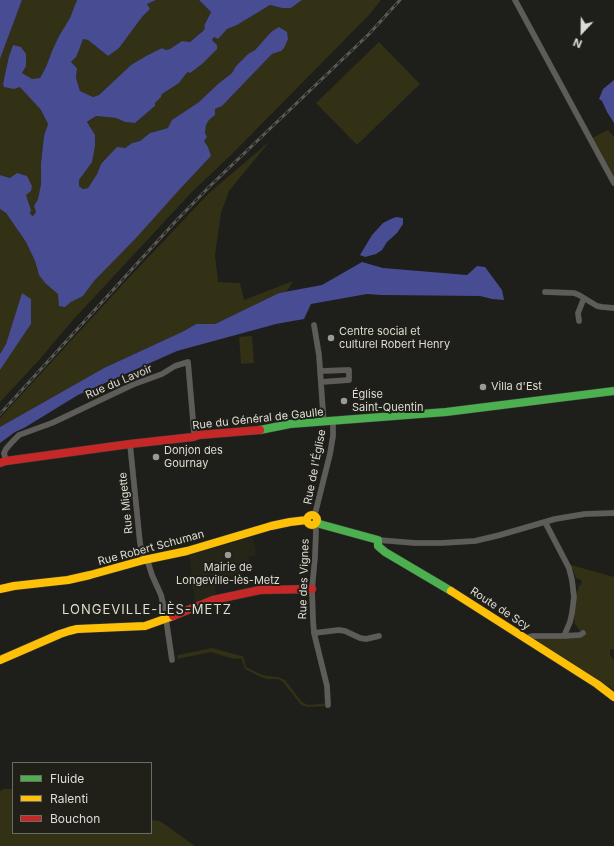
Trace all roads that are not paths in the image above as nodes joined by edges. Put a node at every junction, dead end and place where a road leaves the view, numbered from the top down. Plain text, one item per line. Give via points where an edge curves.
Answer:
1 (515, 0) edge
2 (614, 184) edge
3 (545, 292) dead end
4 (584, 298) junction
5 (614, 308) edge
6 (579, 321) dead end
7 (314, 325) dead end
8 (320, 371) junction
9 (321, 382) junction
10 (614, 391) edge
11 (329, 422) junction
12 (195, 436) junction
13 (130, 444) junction
14 (3, 462) edge
15 (614, 513) edge
16 (313, 521) junction
17 (545, 522) junction
18 (378, 540) junction
19 (146, 560) junction
20 (0, 589) edge
21 (312, 589) junction
22 (166, 619) junction
23 (314, 633) junction
24 (583, 633) dead end
25 (379, 636) dead end
26 (564, 636) junction
27 (528, 639) junction
28 (0, 660) edge
29 (172, 660) dead end
30 (614, 697) edge
31 (328, 705) dead end

1 - 2 street
3 - 4 street via 574,293
4 - 5 street via 597,306
4 - 6 street via 578,313
7 - 8 street, Rue de l'Église
8 - 9 street, Rue de l'Église
8 - 9 street via 349,370 349,380
9 - 11 street, Rue de l'Église via 323,412
10 - 11 street, Rue du Général de Gaulle via 446,412
11 - 12 street, Rue du Général de Gaulle via 290,424
11 - 16 street, Rue de l'Église via 333,431 330,454
12 - 13 street, Rue du Général de Gaulle
12 - 14 street, Rue du Lavoir via 188,362 52,423 19,435 6,449
13 - 14 street, Rue du Général de Gaulle
13 - 19 street, Rue Migette via 140,543
15 - 17 street via 585,514
16 - 18 street, Rue Robert Schuman
16 - 19 street, Rue Robert Schuman via 271,526 187,552
16 - 21 street, Rue des Vignes via 316,530
17 - 18 street via 475,541 415,543
17 - 26 street via 569,568 572,580 572,613
18 - 27 street, Route de Scy via 378,546 385,552
19 - 20 street, Rue Robert Schuman via 90,576
19 - 22 street, Rue Migette via 161,595
21 - 22 street via 269,589 247,593 213,600
21 - 23 street, Rue des Vignes
22 - 28 street via 145,626 77,629
22 - 29 street, Rue Migette
23 - 25 street, Rue des Vignes via 339,630 366,639
23 - 31 street, Rue des Vignes via 327,686
24 - 26 street
26 - 27 street via 533,636
27 - 30 street, Route de Scy

